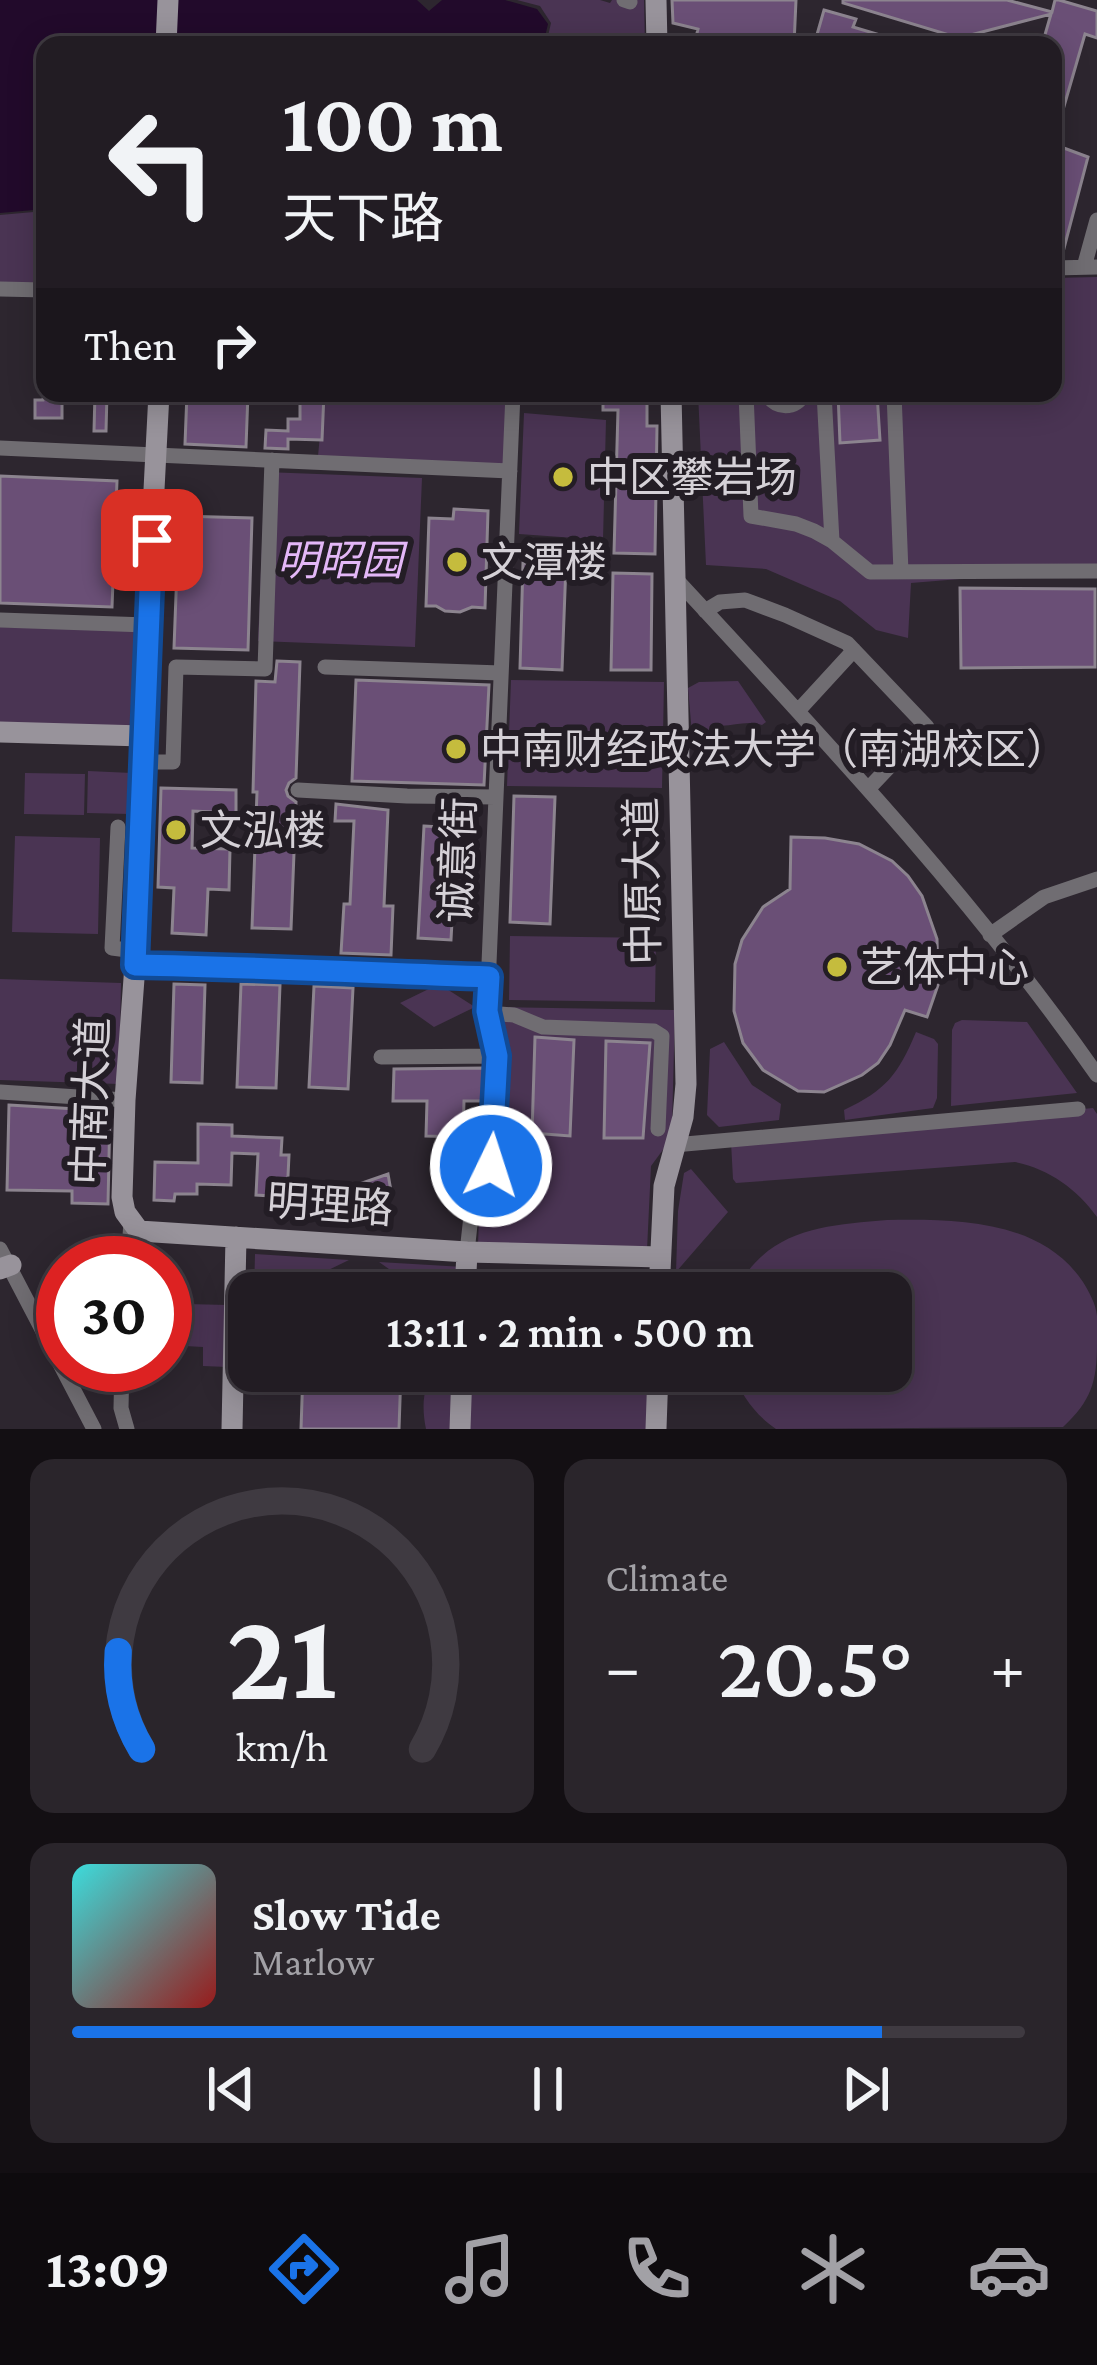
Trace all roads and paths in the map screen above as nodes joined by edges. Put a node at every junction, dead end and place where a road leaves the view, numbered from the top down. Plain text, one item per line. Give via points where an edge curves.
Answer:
1 (168, 0) edge
2 (656, 0) edge
3 (166, 36) edge
4 (657, 36) edge
5 (1097, 220) edge
6 (1090, 267) edge
7 (0, 289) edge
8 (36, 290) edge
9 (159, 402) edge
10 (513, 402) edge
11 (671, 402) edge
12 (746, 402) edge
13 (824, 402) edge
14 (893, 402) edge
15 (0, 448) edge
16 (158, 455) junction
17 (272, 460) junction
18 (510, 471) junction
19 (832, 541) junction
20 (1097, 571) edge
21 (902, 572) junction
22 (675, 578) junction
23 (705, 611) junction
24 (0, 620) edge
25 (147, 625) junction
26 (854, 650) junction
27 (325, 667) dead end
28 (501, 673) junction
29 (798, 711) junction
30 (0, 731) edge
31 (143, 736) junction
32 (142, 762) junction
33 (869, 788) junction
34 (298, 790) dead end
35 (496, 796) junction
36 (118, 827) dead end
37 (1097, 879) edge
38 (990, 935) junction
39 (135, 958) junction
40 (489, 977) junction
41 (488, 1013) junction
42 (497, 1056) junction
43 (381, 1058) dead end
44 (1097, 1075) edge
45 (0, 1092) edge
46 (125, 1100) junction
47 (1078, 1109) dead end
48 (666, 1137) junction
49 (135, 1226) junction
50 (133, 1236) edge
51 (236, 1237) junction
52 (466, 1252) junction
53 (660, 1257) junction
54 (4, 1261) edge
55 (466, 1272) edge
56 (660, 1272) edge
57 (121, 1392) edge
58 (461, 1392) edge
59 (657, 1392) edge
60 (94, 1429) edge
61 (127, 1429) edge
62 (232, 1429) edge
63 (460, 1429) edge
64 (656, 1429) edge

1 - 3 main road
2 - 4 main road
5 - 6 street
7 - 8 street
9 - 16 main road, 中南大道
10 - 18 street, 诚意街
11 - 22 main road, 中原大道
12 - 19 street via 751,516
13 - 19 street
14 - 21 street
15 - 16 street
16 - 17 street
16 - 25 main road, 中南大道
17 - 18 street
17 - 32 street via 265,669 176,667 173,762
18 - 28 street, 诚意街
19 - 21 street via 870,572
20 - 21 street
22 - 23 street
22 - 48 main road, 中原大道 via 686,1084 683,1117
23 - 26 street via 745,600
23 - 29 street
24 - 25 street
25 - 31 main road, 中南大道
26 - 29 street
26 - 33 street via 927,727
27 - 28 street
28 - 35 street, 诚意街
29 - 33 street
30 - 31 main road
31 - 32 main road, 中南大道
32 - 39 main road, 中南大道
33 - 38 street
34 - 35 street
35 - 40 street, 诚意街
36 - 39 street via 112,948
37 - 38 street via 1044,897
38 - 44 street
39 - 40 street
39 - 46 main road, 中南大道
40 - 41 street, 诚意街
41 - 42 street, 诚意街
41 - 48 street via 543,1027 655,1031 662,1036
42 - 43 street
42 - 52 street, 诚意街 via 491,1165
45 - 46 street
46 - 49 main road, 中南大道 via 122,1197
47 - 48 street
48 - 53 main road, 中原大道
49 - 50 street
49 - 51 main road, 明理路
51 - 52 main road, 明理路
51 - 62 main road
52 - 53 main road, 明理路
52 - 55 main road
53 - 56 main road, 中原大道
54 - 60 street
57 - 61 street
58 - 63 main road
59 - 64 main road

